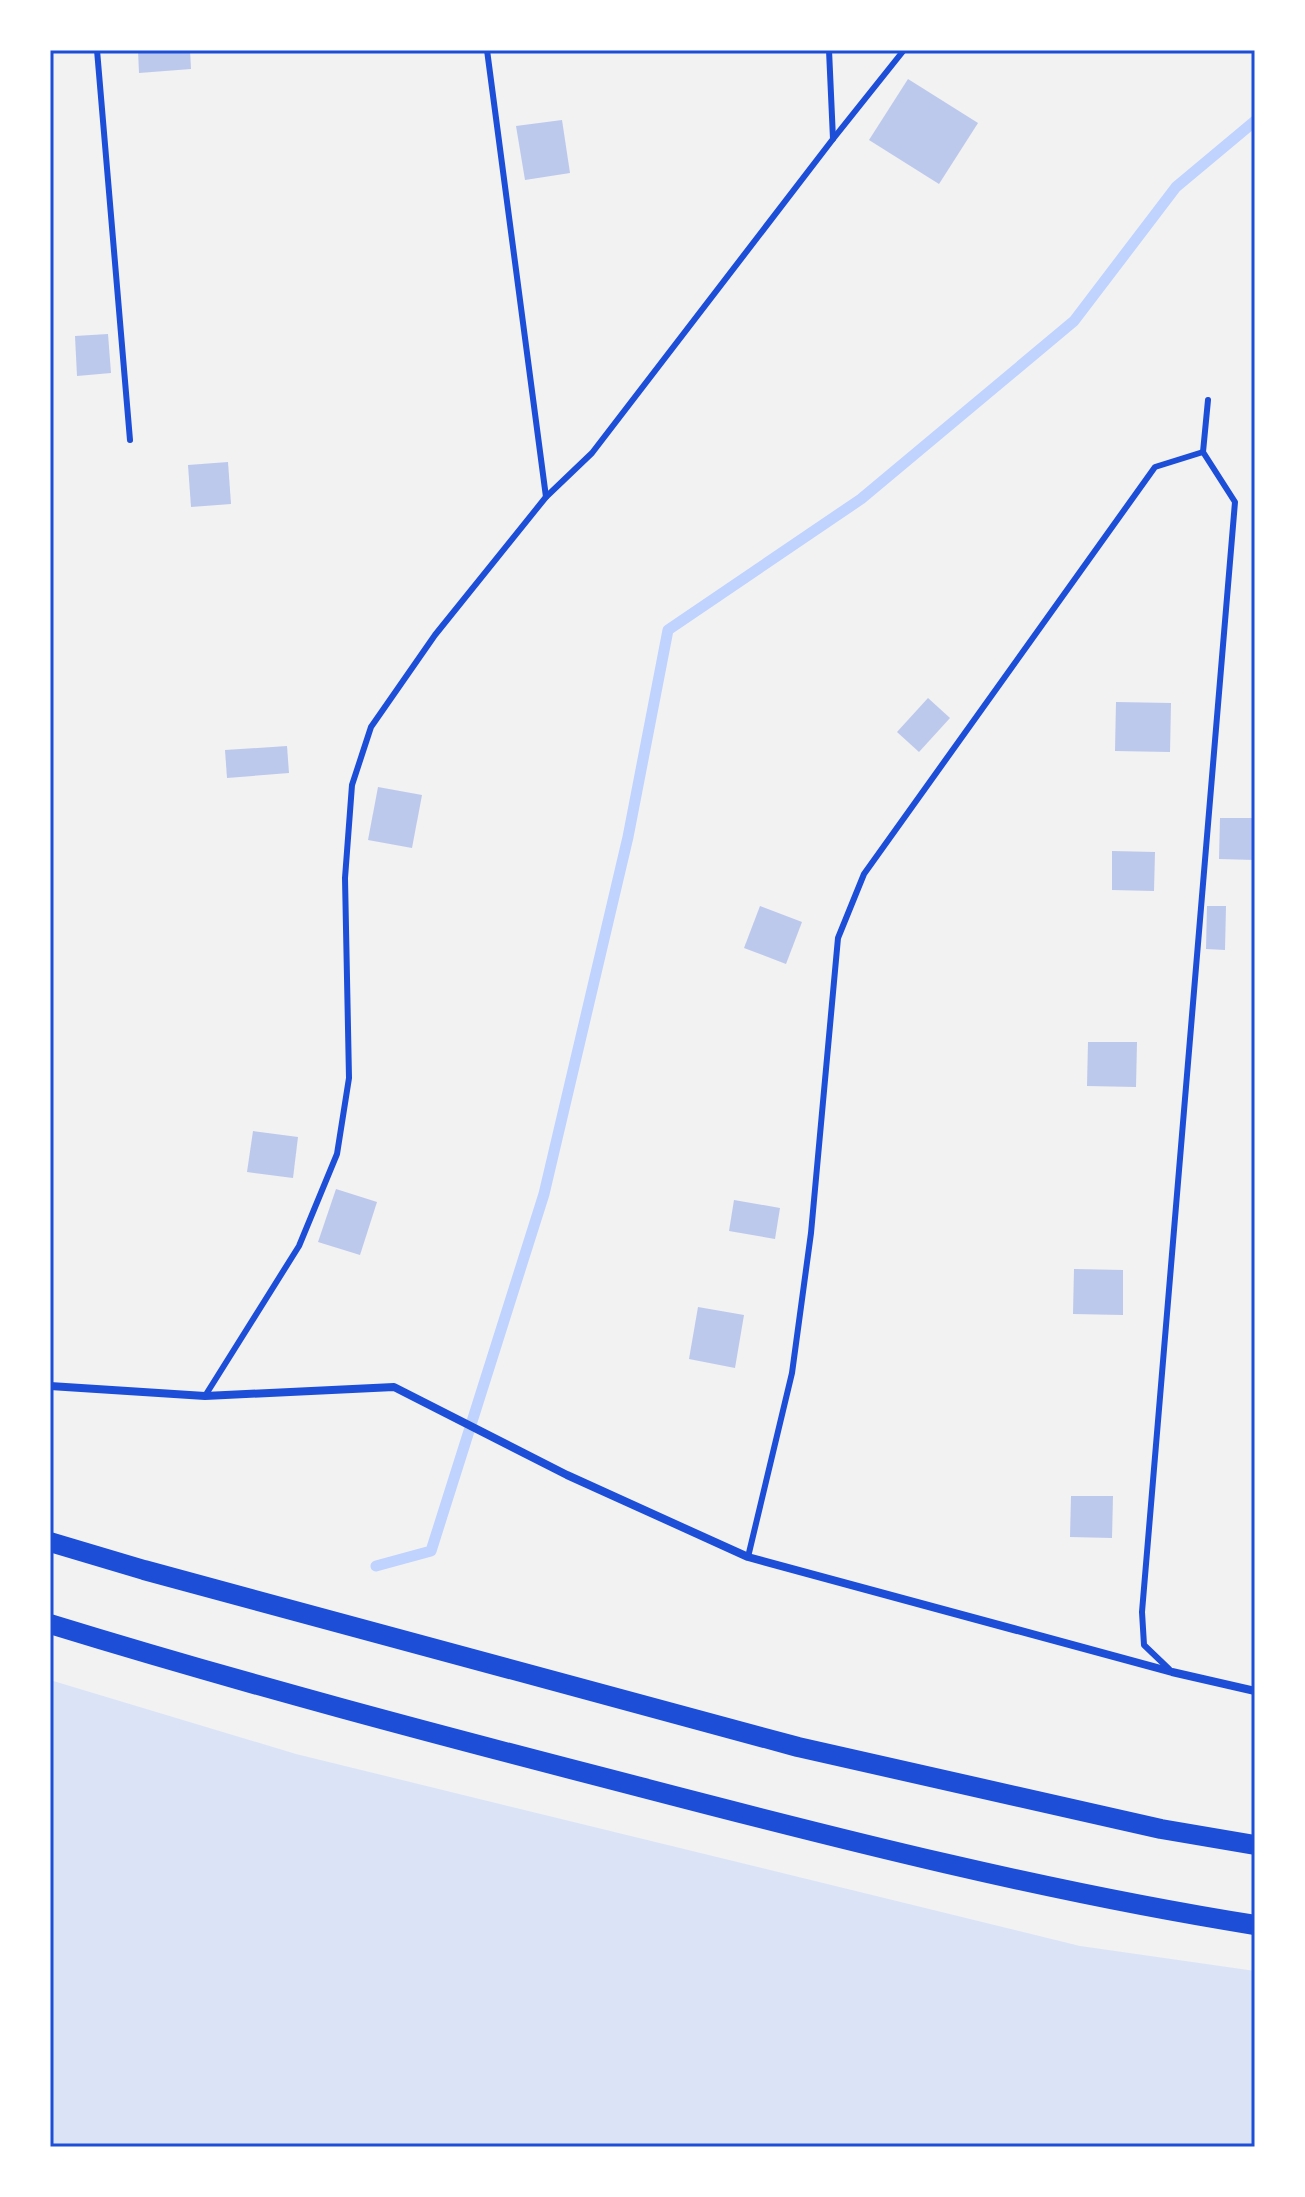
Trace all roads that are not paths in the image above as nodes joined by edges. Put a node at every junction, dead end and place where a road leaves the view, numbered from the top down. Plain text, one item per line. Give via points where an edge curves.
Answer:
1 (97, 50) edge
2 (487, 50) edge
3 (829, 50) edge
4 (904, 50) edge
5 (833, 139) junction
6 (1208, 400) dead end
7 (130, 440) dead end
8 (1203, 452) junction
9 (546, 497) junction
10 (50, 1386) edge
11 (205, 1396) junction
12 (50, 1542) edge
13 (748, 1557) junction
14 (50, 1624) edge
15 (1172, 1672) junction
16 (1255, 1691) edge
17 (1255, 1845) edge
18 (1255, 1925) edge

1 - 7 lane
2 - 9 lane
3 - 5 lane
4 - 5 lane
5 - 9 lane via 592,453
6 - 8 lane
8 - 13 lane via 1155,467 859,886 838,938 811,1233 792,1373
8 - 15 lane via 1235,502 1142,1612 1144,1645
9 - 11 lane via 435,635 371,727 352,785 345,878 349,1078 337,1154 299,1246
10 - 11 street
11 - 13 street via 394,1387 567,1475
12 - 17 main road via 798,1747 1161,1829
13 - 15 street
14 - 18 main road via 437,1735 781,1824 1149,1908
15 - 16 street

